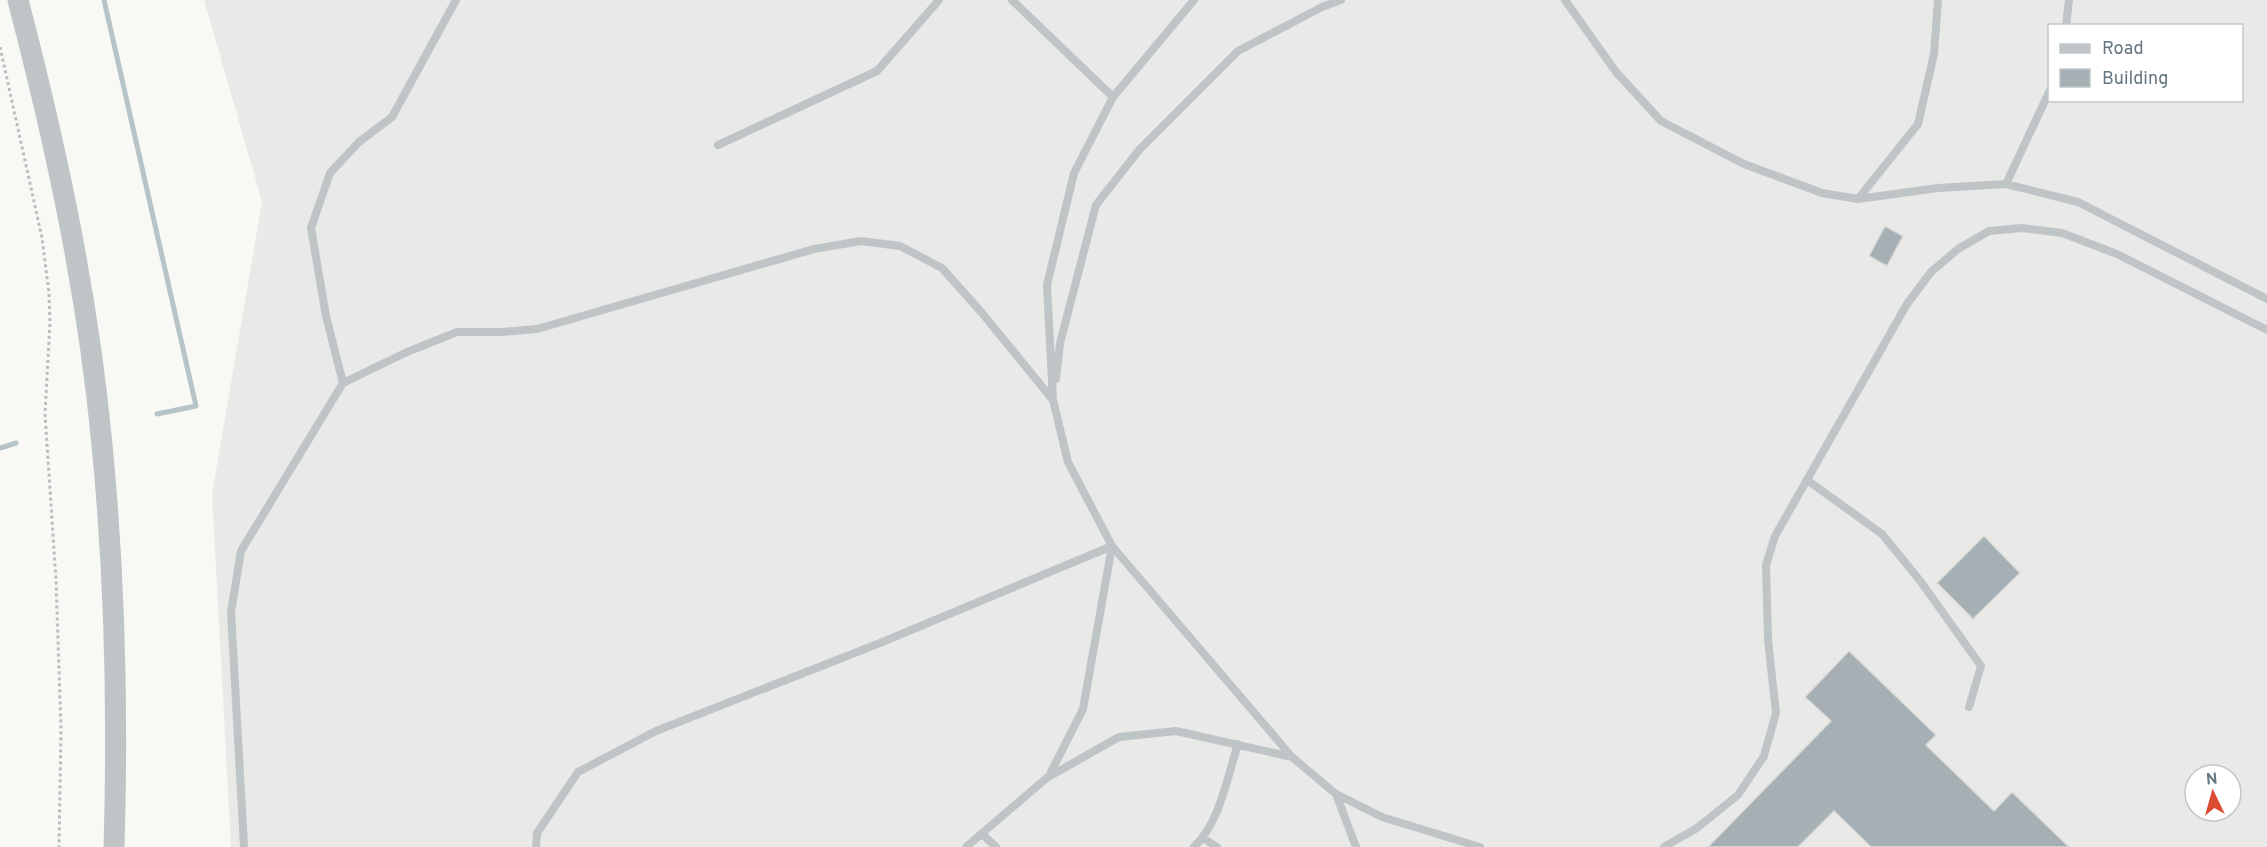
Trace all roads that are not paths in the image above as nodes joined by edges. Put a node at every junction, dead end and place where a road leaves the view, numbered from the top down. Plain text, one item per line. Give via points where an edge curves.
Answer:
1 (18, 0) edge
2 (456, 0) edge
3 (939, 0) edge
4 (1012, 0) edge
5 (1194, 0) edge
6 (1341, 0) edge
7 (1565, 0) edge
8 (1938, 0) edge
9 (2069, 0) edge
10 (2066, 24) edge
11 (2048, 92) edge
12 (1113, 97) junction
13 (718, 146) dead end
14 (2006, 184) junction
15 (1858, 199) junction
16 (2267, 299) edge
17 (2267, 330) edge
18 (343, 383) junction
19 (1053, 400) junction
20 (1807, 480) junction
21 (1112, 546) junction
22 (1969, 707) dead end
23 (1238, 744) junction
24 (1292, 757) junction
25 (1049, 776) junction
26 (1336, 794) junction
27 (981, 834) junction
28 (1203, 838) junction
29 (114, 847) edge
30 (244, 847) edge
31 (536, 847) edge
32 (966, 847) edge
33 (996, 847) edge
34 (1194, 847) edge
35 (1217, 847) edge
36 (1356, 847) edge
37 (1480, 847) edge
38 (1664, 847) edge

1 - 29 street via 72,236 102,442 114,625
2 - 18 lane via 392,117 359,142 330,173 311,228 326,316
3 - 13 lane via 877,71
4 - 12 lane
5 - 12 lane
6 - 19 lane via 1238,51 1139,150 1096,205 1060,343
7 - 15 lane via 1616,72 1661,121 1744,164 1822,193
8 - 15 lane via 1934,54 1918,124
9 - 10 lane
11 - 14 lane
12 - 19 lane via 1074,173 1047,285
14 - 15 lane
14 - 16 lane via 2078,202
17 - 20 lane via 2117,254 2062,233 2022,228 1989,231 1930,272 1907,304
18 - 19 lane via 457,332 537,328 814,249 861,241 900,246 942,268
18 - 30 lane via 242,551 231,612
19 - 21 lane via 1068,462
20 - 22 lane via 1882,534 1981,666
20 - 38 lane via 1775,536 1766,565 1768,640 1776,713 1764,756 1738,795 1697,828
21 - 24 lane
21 - 25 lane via 1083,709
21 - 31 lane via 656,731 578,772 537,833
23 - 24 lane
23 - 25 lane via 1176,731 1119,737
23 - 28 lane
24 - 26 lane
25 - 27 lane
26 - 36 lane
26 - 37 lane via 1382,817
27 - 32 lane
27 - 33 lane
28 - 34 lane
28 - 35 lane

